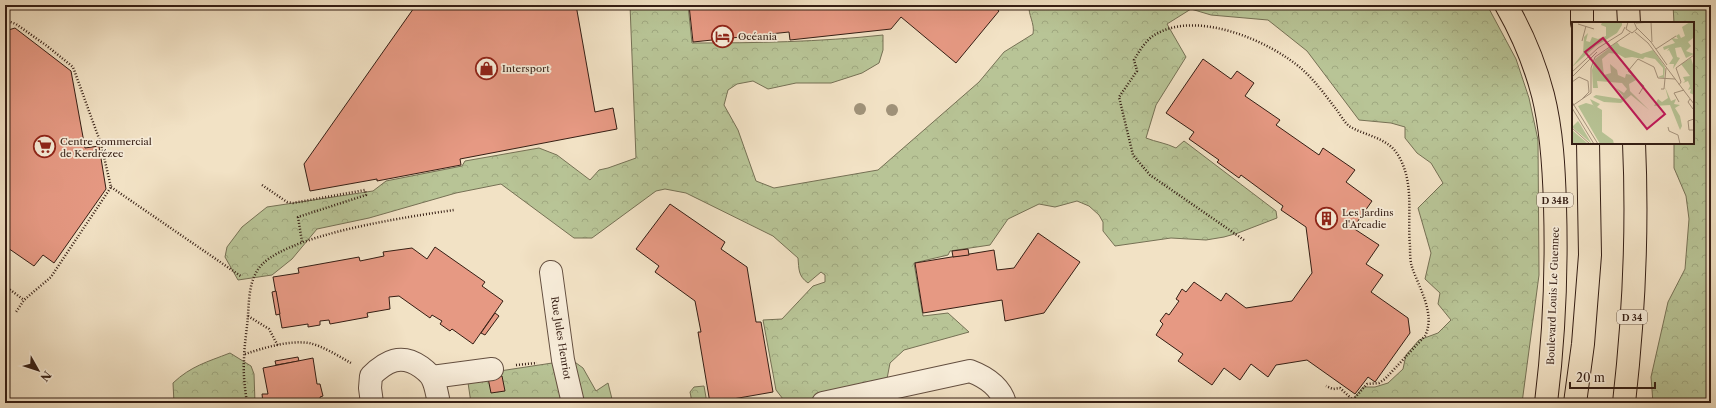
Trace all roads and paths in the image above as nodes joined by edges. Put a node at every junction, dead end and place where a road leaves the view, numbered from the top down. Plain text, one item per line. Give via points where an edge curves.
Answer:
1 (1506, 5) edge
2 (1582, 5) edge
3 (1628, 5) edge
4 (5, 20) edge
5 (1582, 22) edge
6 (1629, 22) edge
7 (1588, 144) edge
8 (1634, 144) edge
9 (262, 184) dead end
10 (111, 187) junction
11 (454, 210) dead end
12 (1244, 240) dead end
13 (302, 242) junction
14 (551, 272) dead end
15 (242, 277) dead end
16 (5, 286) edge
17 (24, 300) junction
18 (16, 312) dead end
19 (248, 316) junction
20 (278, 346) junction
21 (245, 354) junction
22 (563, 360) junction
23 (492, 369) joint
24 (371, 376) junction
25 (432, 377) junction
26 (1326, 386) dead end
27 (247, 403) edge
28 (372, 403) edge
29 (439, 403) edge
30 (573, 403) edge
31 (823, 403) edge
32 (1005, 403) edge
33 (1546, 403) edge
34 (1575, 403) edge
35 (1624, 403) edge

1 - 33 main road, Boulevard Louis Le Guennec / D 34B via 1525,43 1541,88 1553,157 1556,247 1554,312
2 - 5 main road
3 - 6 main road
4 - 10 path via 16,24 73,67 101,144
7 - 34 main road via 1590,255 1583,344
8 - 35 main road, D 34 via 1635,280
9 - 13 path via 292,203 365,190 366,195 298,217
10 - 15 path
10 - 17 path via 52,277
11 - 13 path via 326,234
12 - 26 path via 1150,175 1133,155 1119,97 1137,70 1134,60 1147,41 1157,33 1187,25 1211,27 1234,33 1267,47 1288,59 1306,74 1348,125 1386,143 1402,163 1410,192 1409,240 1412,266 1428,312 1428,330 1385,379 1379,383 1367,384 1353,400 1340,388
13 - 19 path via 264,261 257,270 252,283
14 - 22 street, Rue Jules Henriot
16 - 17 path
17 - 18 path
19 - 20 path via 269,329
19 - 21 path
20 - 21 path
20 - 24 path via 309,343
21 - 27 path
22 - 23 path
22 - 30 street, Rue Jules Henriot
23 - 25 street
24 - 25 street via 388,362 409,360
24 - 28 street
25 - 29 street
31 - 32 street via 970,371 985,377 1002,394

